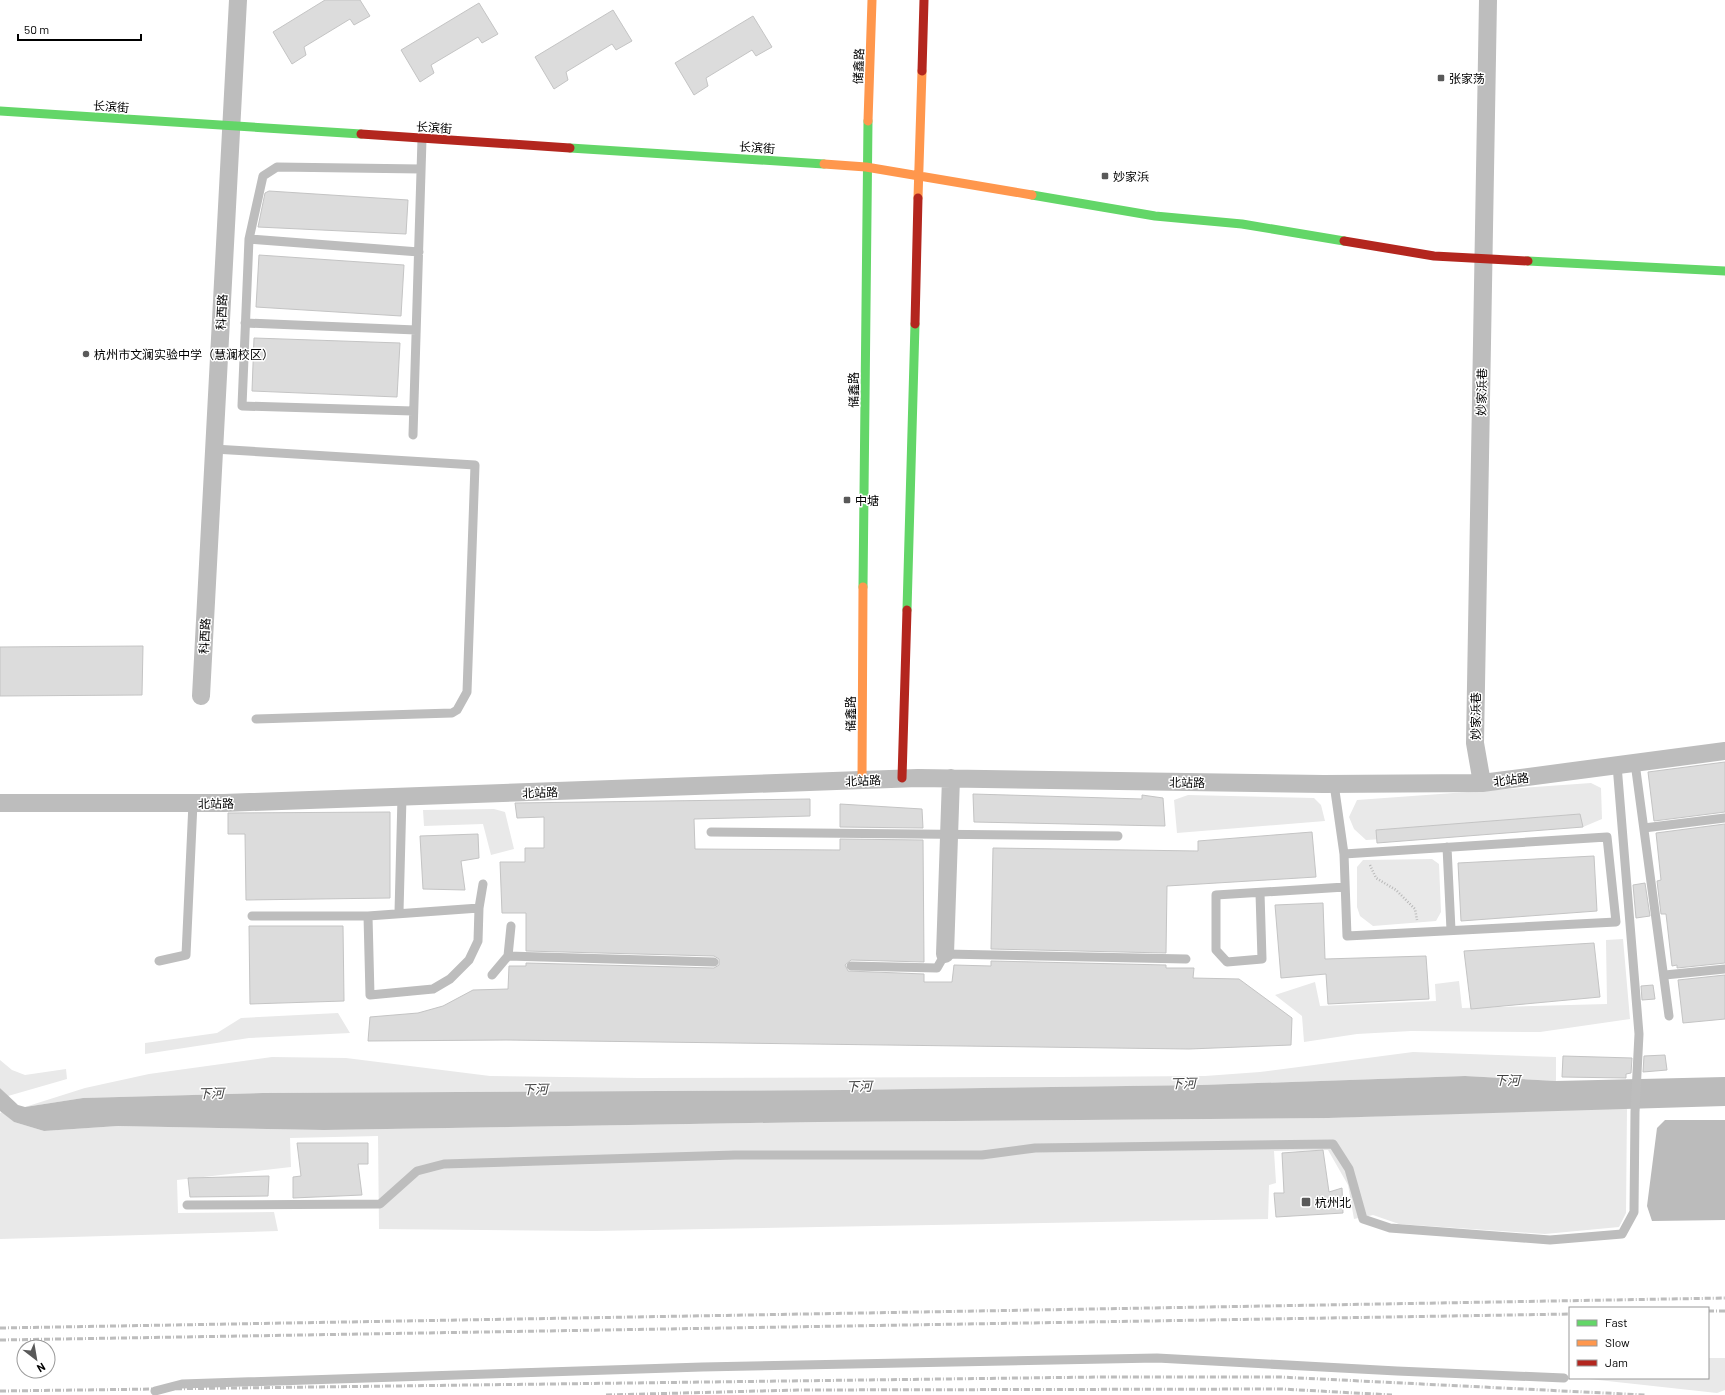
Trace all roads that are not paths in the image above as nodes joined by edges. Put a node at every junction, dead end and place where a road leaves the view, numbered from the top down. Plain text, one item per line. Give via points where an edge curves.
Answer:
1 (238, 0) edge
2 (872, 0) edge
3 (924, 0) edge
4 (1488, 0) edge
5 (0, 111) edge
6 (231, 126) junction
7 (422, 138) junction
8 (866, 167) junction
9 (421, 169) junction
10 (920, 174) junction
11 (249, 239) junction
12 (419, 252) junction
13 (1483, 258) junction
14 (1725, 271) edge
15 (245, 323) junction
16 (416, 330) junction
17 (413, 411) junction
18 (413, 435) dead end
19 (214, 450) junction
20 (201, 696) dead end
21 (256, 719) dead end
22 (1725, 751) edge
23 (1635, 763) junction
24 (1617, 765) junction
25 (902, 778) junction
26 (951, 778) junction
27 (862, 780) junction
28 (1482, 783) junction
29 (1334, 784) junction
30 (402, 797) junction
31 (0, 803) edge
32 (193, 803) junction
33 (1725, 818) edge
34 (1644, 828) junction
35 (711, 832) dead end
36 (949, 836) junction
37 (1118, 836) dead end
38 (1448, 847) junction
39 (1344, 854) junction
40 (483, 884) dead end
41 (1345, 887) junction
42 (1260, 893) junction
43 (479, 908) junction
44 (399, 912) junction
45 (252, 916) dead end
46 (368, 916) junction
47 (511, 926) dead end
48 (1451, 930) junction
49 (945, 954) junction
50 (508, 956) junction
51 (1186, 958) dead end
52 (159, 961) dead end
53 (714, 962) dead end
54 (851, 966) dead end
55 (1725, 969) edge
56 (492, 975) dead end
57 (1665, 975) junction
58 (1669, 1016) dead end
59 (187, 1205) dead end
60 (1564, 1378) dead end
61 (155, 1391) dead end

1 - 6 street, 科西路
2 - 8 street, 储鑫路
3 - 10 street
4 - 13 street, 妙家浜巷
5 - 6 street, 长滨街
6 - 7 street, 长滨街
6 - 19 street, 科西路
7 - 8 street, 长滨街
7 - 9 lane
8 - 10 street, 长滨街
8 - 27 street, 储鑫路
9 - 11 lane via 277,166 263,176
9 - 12 lane
10 - 13 street, 长滨街 via 1155,216 1242,224 1434,256
10 - 25 street
11 - 12 lane
11 - 15 lane
12 - 16 lane
13 - 14 street, 长滨街
13 - 28 street, 妙家浜巷 via 1474,743
15 - 16 lane
15 - 17 lane via 242,406
16 - 17 lane
17 - 18 lane
19 - 20 street, 科西路
19 - 21 lane via 476,465 467,692 458,710 452,713
22 - 23 street, 北站路
23 - 24 street, 北站路
23 - 34 lane
24 - 28 street, 北站路
24 - 59 lane via 1639,1034 1634,1212 1622,1234 1550,1240 1390,1228 1363,1219 1349,1169 1333,1144 1035,1148 982,1155 735,1155 444,1164 417,1171 380,1204
25 - 26 street, 北站路
25 - 27 street, 北站路
26 - 29 street, 北站路
26 - 36 street
27 - 30 street, 北站路
28 - 29 street, 北站路
29 - 39 lane
30 - 32 street, 北站路
30 - 44 lane
31 - 32 street, 北站路
32 - 52 lane via 186,955
33 - 34 lane
34 - 57 lane
35 - 36 lane
36 - 37 lane
36 - 49 street
38 - 39 lane
38 - 48 lane
38 - 48 lane via 1607,837 1616,922
39 - 41 lane
40 - 43 lane
41 - 42 lane
41 - 48 lane via 1347,936
42 - 42 lane via 1216,896 1216,950 1227,962 1262,958
43 - 44 lane
43 - 46 lane via 478,941 469,960 450,979 433,989 370,995
44 - 46 lane
45 - 46 lane
47 - 50 lane
49 - 51 lane
49 - 54 lane via 937,968
50 - 53 lane
50 - 56 lane
55 - 57 lane
57 - 58 lane
60 - 61 lane via 1157,1358 694,1367 182,1384

